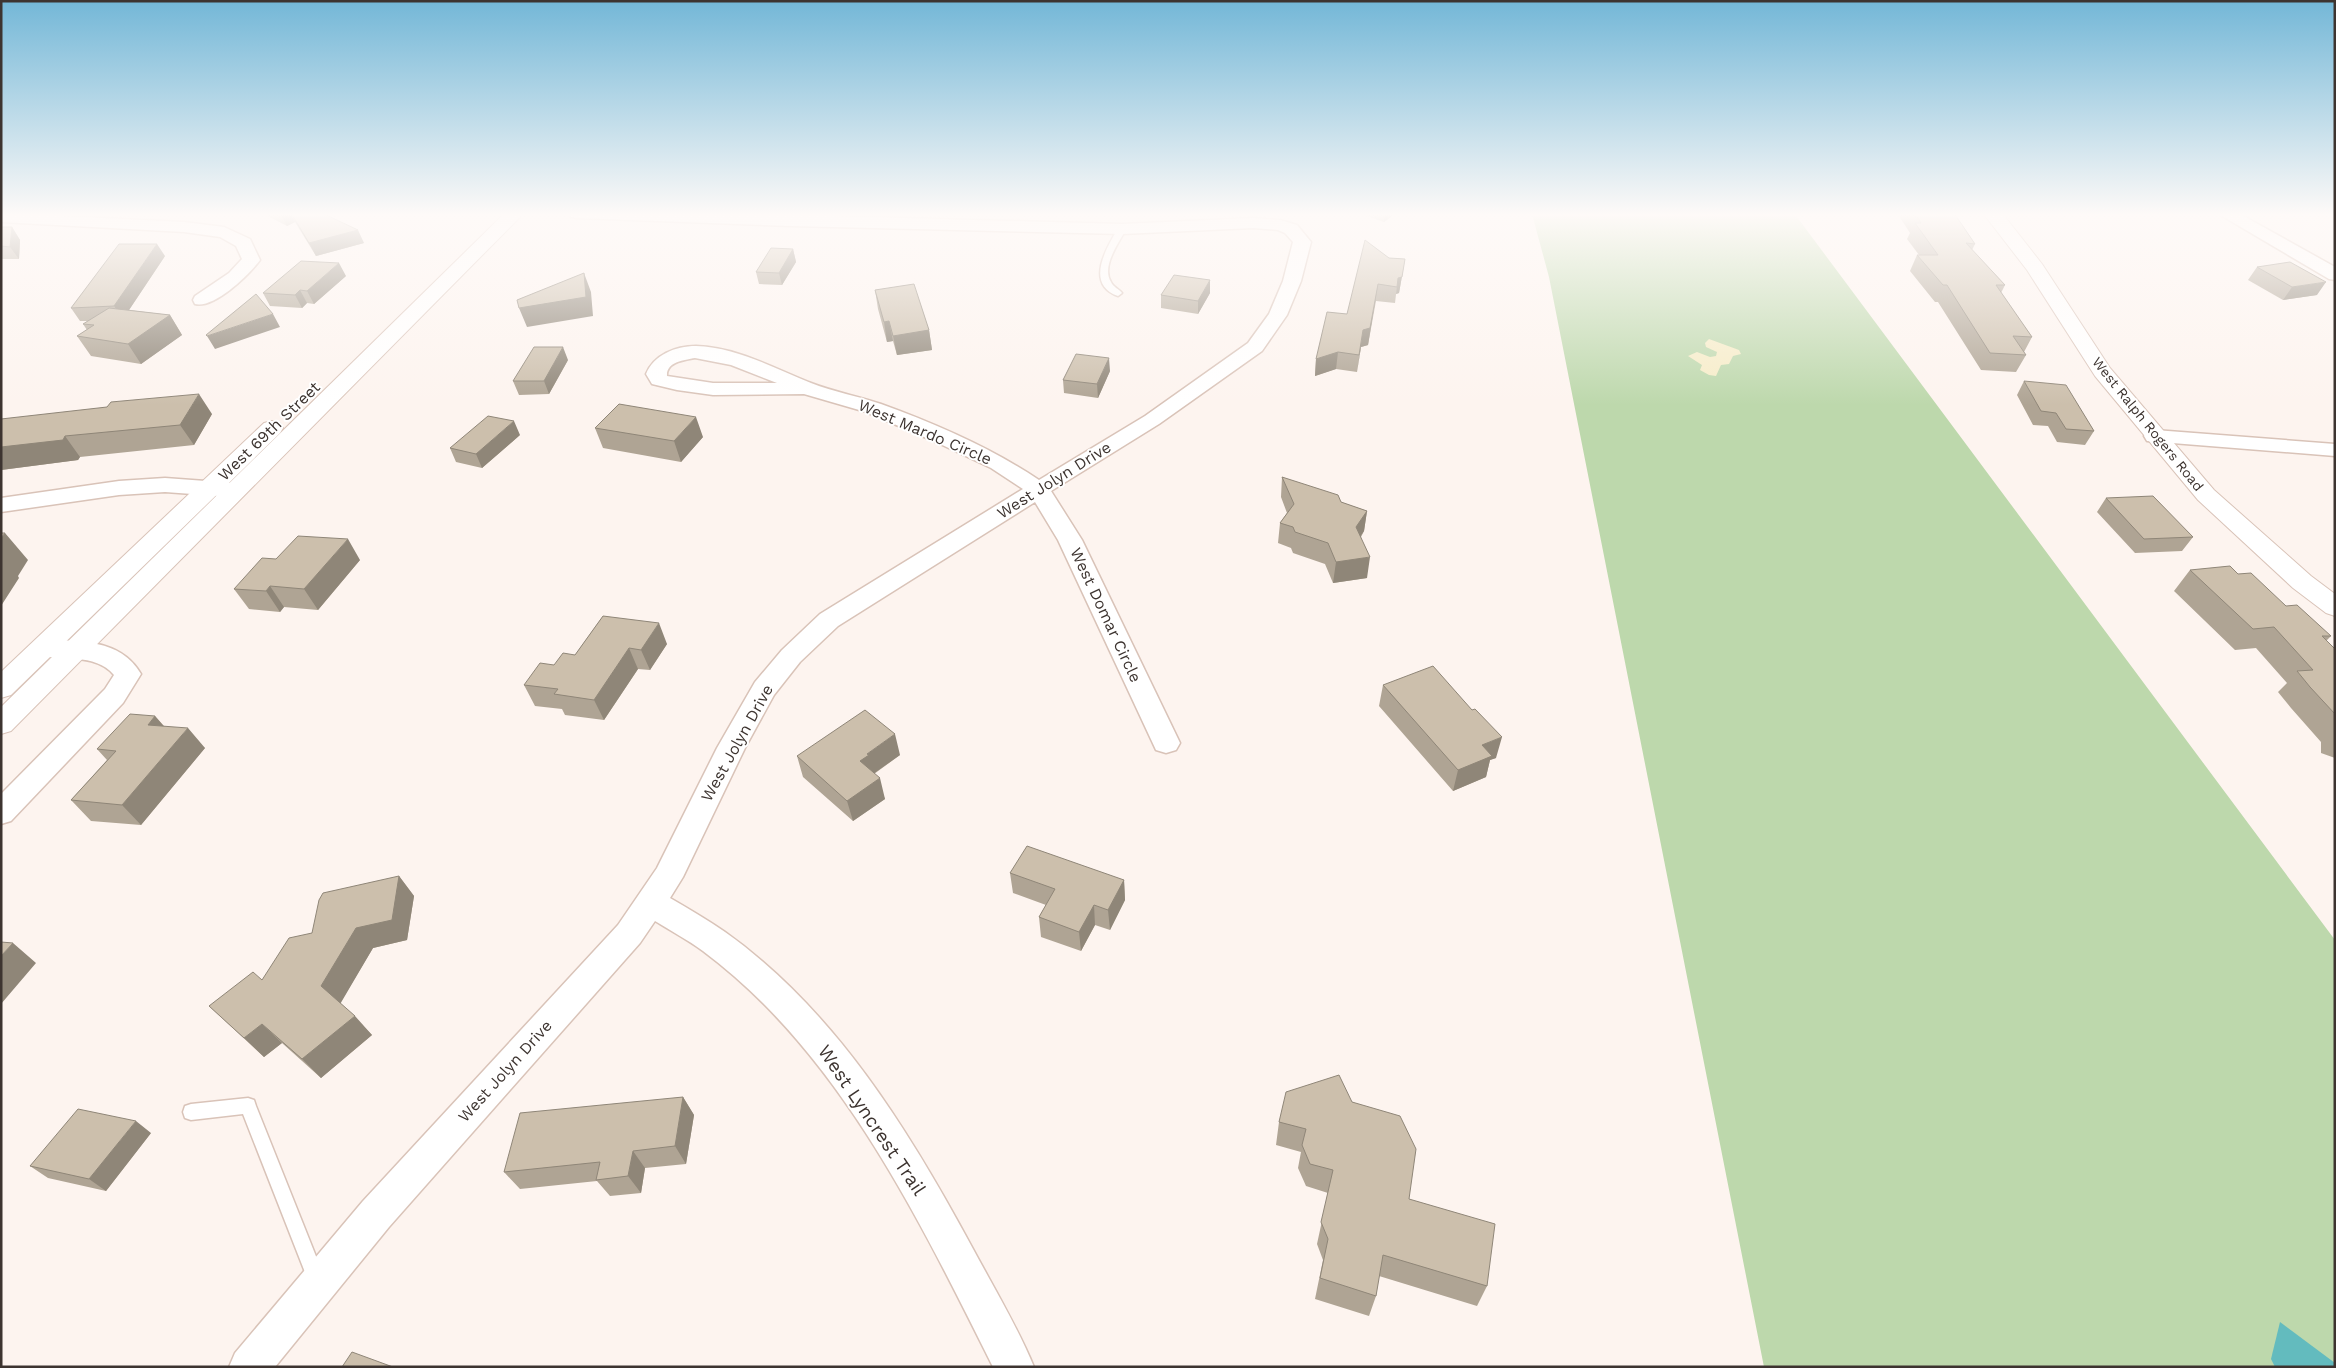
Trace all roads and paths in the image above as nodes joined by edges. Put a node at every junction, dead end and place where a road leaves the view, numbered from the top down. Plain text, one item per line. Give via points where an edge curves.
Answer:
1 (235, 277) edge
2 (428, 277) edge
3 (451, 277) edge
4 (1103, 277) edge
5 (1292, 277) edge
6 (2041, 277) edge
7 (1118, 293) dead end
8 (202, 300) dead end
9 (805, 388) junction
10 (2155, 436) junction
11 (2335, 450) edge
12 (210, 488) junction
13 (236, 490) junction
14 (1039, 490) junction
15 (1, 505) edge
16 (2335, 607) edge
17 (43, 648) junction
18 (74, 650) junction
19 (1, 688) edge
20 (1, 724) edge
21 (1166, 743) dead end
22 (1, 812) edge
23 (651, 902) junction
24 (191, 1112) dead end
25 (318, 1283) junction
26 (249, 1367) edge
27 (1014, 1367) edge

1 - 8 street
2 - 12 main road, West 69th Street
3 - 13 main road, West 69th Street
4 - 7 lane via 1104,282
5 - 14 street, West Jolyn Drive via 1278,315 1255,347 1152,420
6 - 10 main road, West Ralph Rogers Road via 2102,372
9 - 9 street, West Mardo Circle via 718,354 695,352 677,355 664,360 656,374 659,380 697,387
9 - 14 street, West Mardo Circle via 873,408 946,438 999,463
10 - 11 street
10 - 16 main road, West Ralph Rogers Road via 2206,495 2302,582
12 - 13 street
12 - 15 street via 166,485 119,488
12 - 17 main road, West 69th Street
13 - 18 main road, West 69th Street
14 - 21 street, West Domar Circle via 1070,540
14 - 23 street, West Jolyn Drive via 829,620 791,656 764,690 731,748 668,877
17 - 18 street
17 - 19 main road, West 69th Street
18 - 20 main road, West 69th Street
18 - 22 street via 96,652 117,660 128,674 114,696
23 - 25 street, West Jolyn Drive via 629,934 376,1214
23 - 27 street, West Lyncrest Trail via 684,919 770,987 829,1052 881,1128 947,1236
24 - 25 lane via 248,1106
25 - 26 street, West Jolyn Drive

